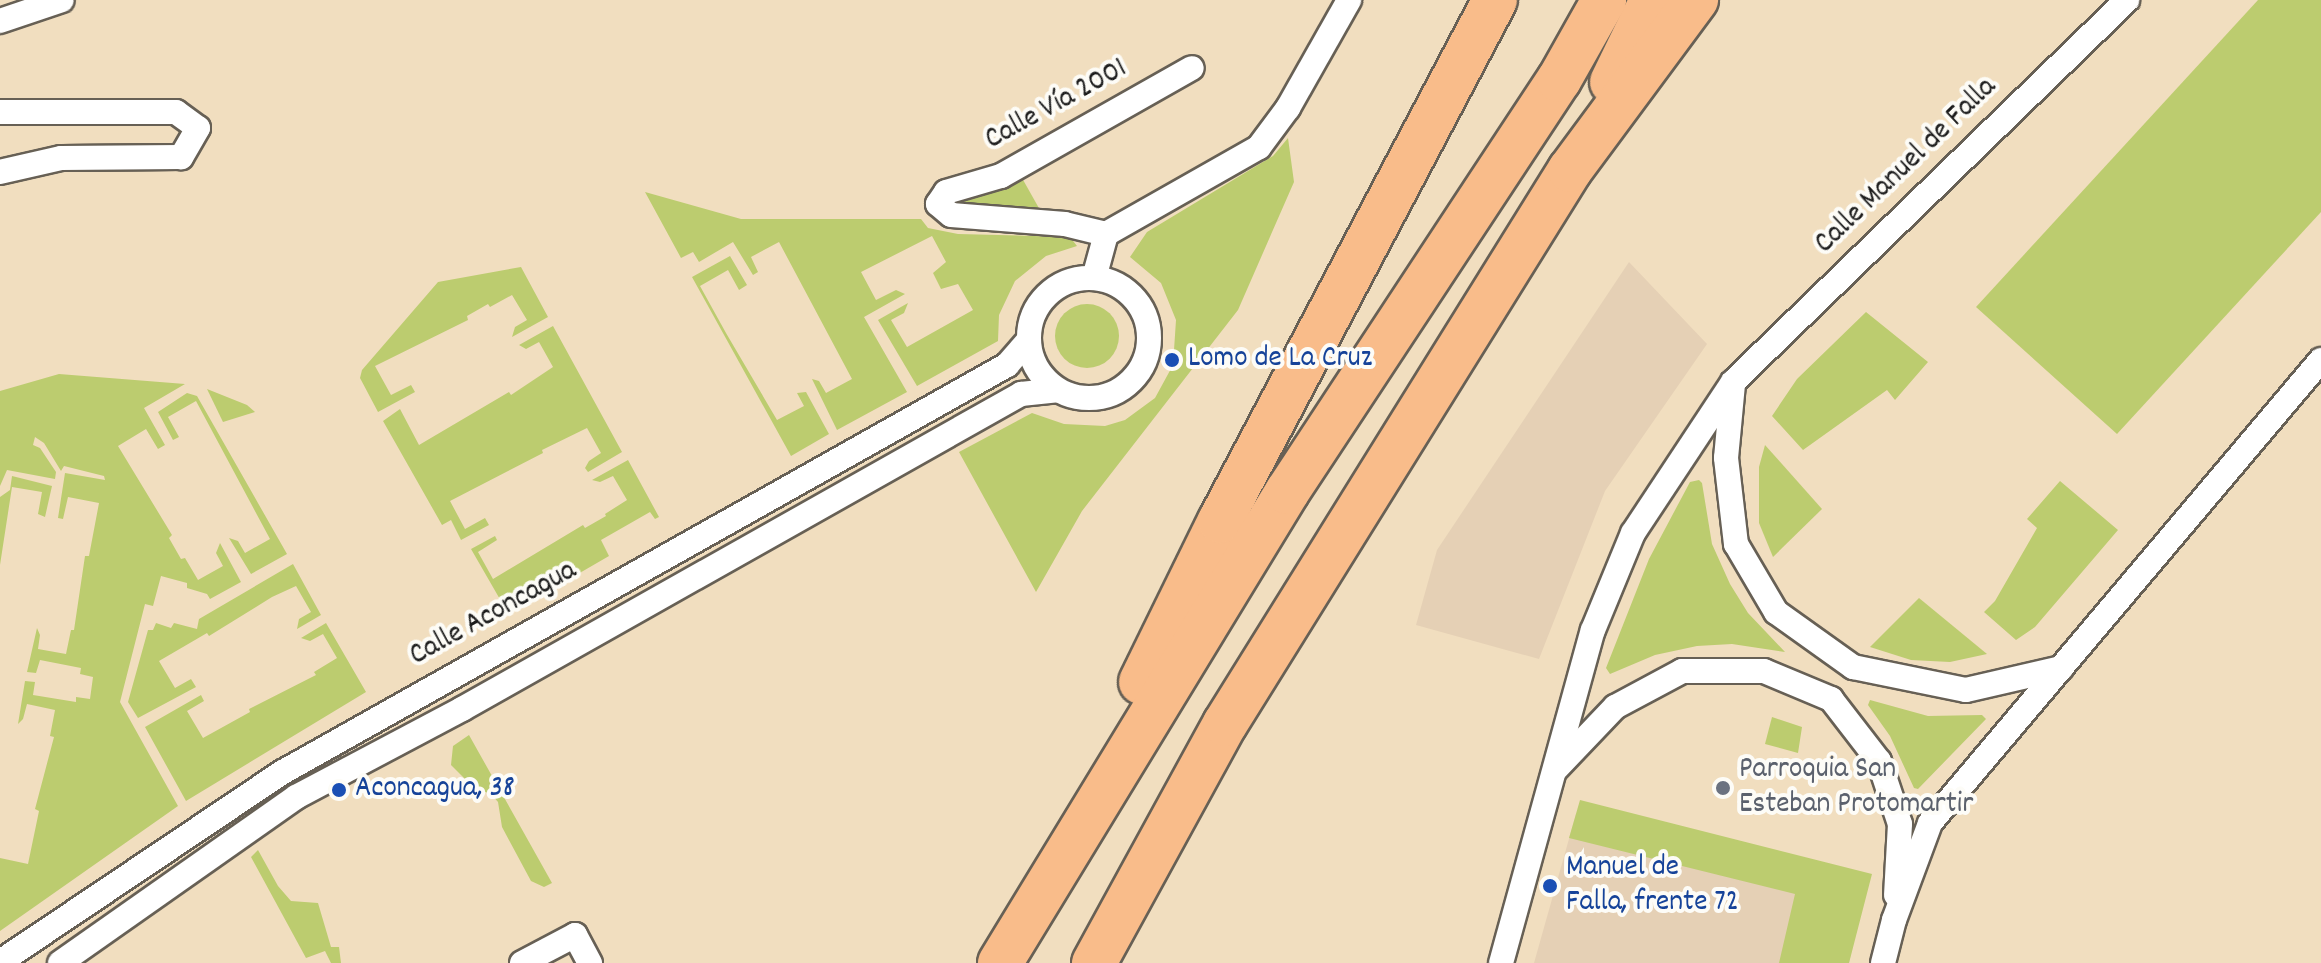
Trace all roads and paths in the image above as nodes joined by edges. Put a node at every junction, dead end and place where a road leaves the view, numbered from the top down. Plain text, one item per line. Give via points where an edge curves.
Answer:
1 (62, 0) edge
2 (1349, 0) edge
3 (1495, 0) edge
4 (1604, 0) edge
5 (1652, 0) edge
6 (1696, 0) edge
7 (2127, 0) edge
8 (0, 21) edge
9 (1192, 68) dead end
10 (0, 112) edge
11 (1570, 170) junction
12 (0, 172) edge
13 (1106, 234) junction
14 (1094, 278) junction
15 (1028, 341) junction
16 (2321, 360) edge
17 (1733, 382) junction
18 (1057, 390) junction
19 (2061, 668) junction
20 (1552, 773) junction
21 (1894, 920) junction
22 (1024, 921) junction
23 (0, 962) edge
24 (60, 963) edge
25 (522, 963) edge
26 (590, 963) edge
27 (1000, 963) edge
28 (1094, 963) edge
29 (1501, 963) edge
30 (1883, 963) edge

1 - 8 street
2 - 13 street via 1288,108 1259,147
3 - 22 highway via 1220,521
4 - 22 highway via 1559,80 1287,492
5 - 11 highway
6 - 11 highway
7 - 17 street, Calle Manuel de Falla
9 - 13 street, Calle Vía 2001 via 1001,176 946,192 938,204 951,215 1065,224
10 - 12 street via 176,112 198,128 181,157 61,158
11 - 28 highway via 1225,724
13 - 14 street
14 - 15 street via 1064,284 1040,302
14 - 18 street via 1113,283 1142,309 1149,348 1131,382 1114,393 1085,398
15 - 18 street via 1042,377
15 - 23 street, Calle Aconcagua via 1007,365 283,772
16 - 19 street, Calle Manuel de Falla
17 - 19 street via 1726,458 1736,544 1776,612 1853,667 1966,690
17 - 20 street, Calle Manuel de Falla via 1633,533 1593,630
18 - 24 street via 1021,394 296,797
19 - 21 street, Calle Manuel de Falla via 1930,823
20 - 21 street, Calle Manuel de Falla via 1615,707 1682,671 1764,671 1831,699 1879,761 1900,824
20 - 29 street, Calle Manuel de Falla
21 - 30 street, Calle Manuel de Falla
22 - 27 highway
25 - 26 street via 575,935

